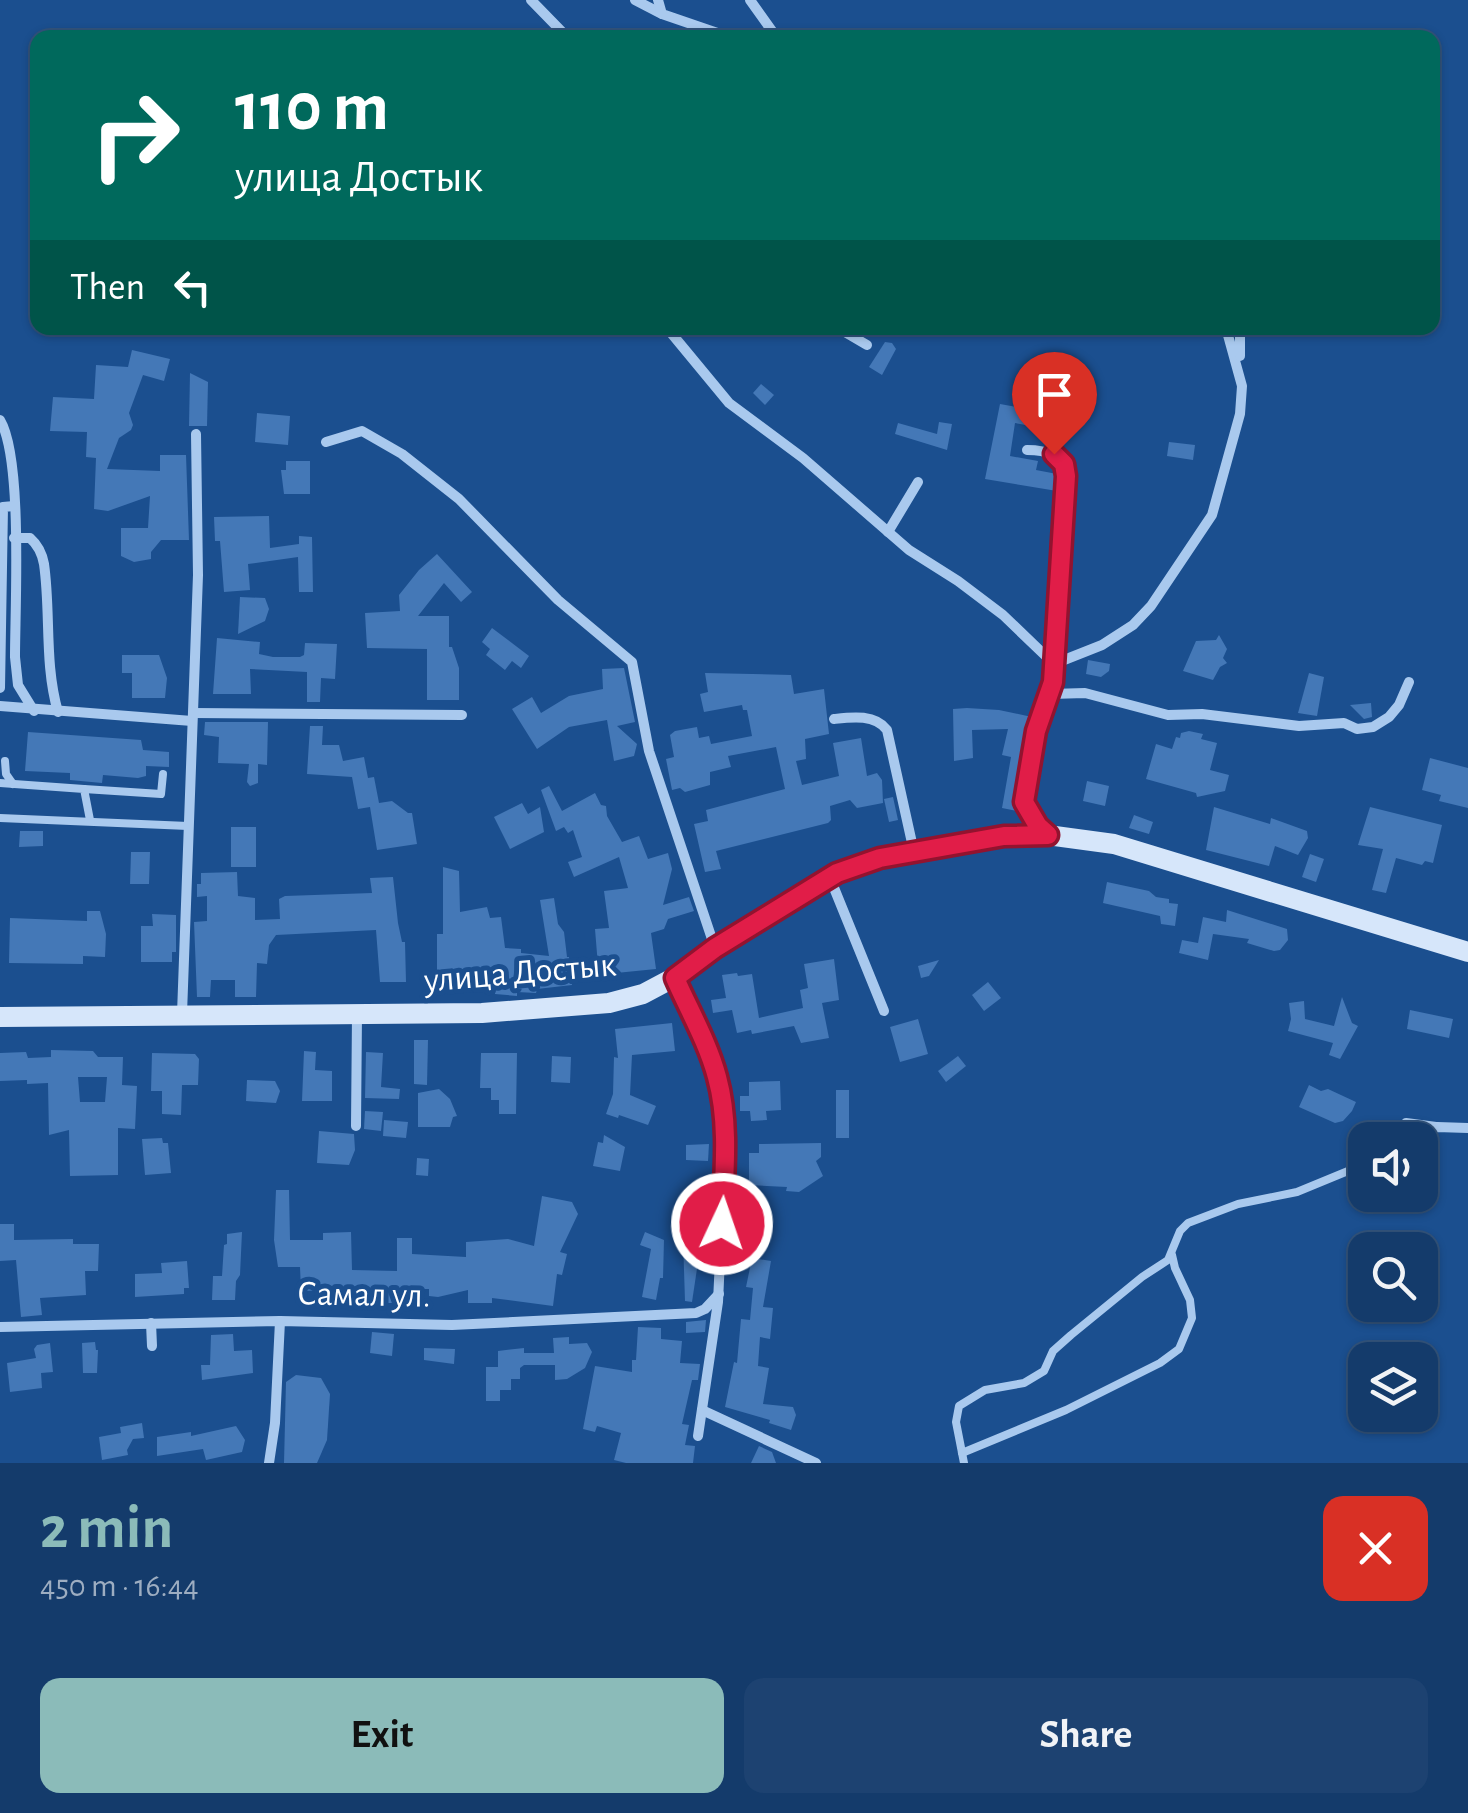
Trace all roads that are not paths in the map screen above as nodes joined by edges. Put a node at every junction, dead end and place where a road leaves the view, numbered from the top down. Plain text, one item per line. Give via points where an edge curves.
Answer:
1 (530, 0) edge
2 (636, 0) edge
3 (658, 0) edge
4 (750, 0) edge
5 (662, 14) junction
6 (560, 30) edge
7 (709, 30) edge
8 (772, 30) edge
9 (673, 335) edge
10 (850, 335) edge
11 (1229, 335) edge
12 (1240, 335) edge
13 (867, 345) dead end
14 (1242, 386) junction
15 (0, 420) edge
16 (196, 434) dead end
17 (326, 442) dead end
18 (1027, 450) dead end
19 (918, 482) dead end
20 (14, 506) junction
21 (888, 532) junction
22 (14, 538) junction
23 (1054, 664) junction
24 (1409, 682) dead end
25 (0, 688) edge
26 (1051, 694) junction
27 (0, 706) edge
28 (34, 711) junction
29 (58, 712) junction
30 (462, 714) dead end
31 (192, 717) junction
32 (834, 719) dead end
33 (5, 761) dead end
34 (162, 774) dead end
35 (0, 783) edge
36 (13, 784) junction
37 (84, 790) junction
38 (0, 818) edge
39 (90, 820) junction
40 (188, 826) junction
41 (1048, 835) junction
42 (914, 852) junction
43 (830, 877) junction
44 (715, 948) junction
45 (1468, 952) edge
46 (675, 978) junction
47 (884, 1011) dead end
48 (358, 1013) junction
49 (182, 1014) junction
50 (0, 1017) edge
51 (356, 1126) dead end
52 (1438, 1127) edge
53 (1468, 1128) edge
54 (1348, 1171) edge
55 (1172, 1254) junction
56 (719, 1294) junction
57 (280, 1320) junction
58 (151, 1323) junction
59 (0, 1327) edge
60 (152, 1346) dead end
61 (702, 1410) junction
62 (698, 1436) dead end
63 (963, 1458) edge
64 (269, 1463) edge
65 (816, 1463) edge

1 - 6 street
2 - 5 street
3 - 5 street
4 - 8 street
5 - 7 street
9 - 21 street via 729,403
10 - 13 street
11 - 14 street
12 - 14 street
14 - 23 street via 1230,458 1202,533 1133,625
15 - 20 street
16 - 31 street
17 - 44 street via 362,431 402,454 632,662 649,751
18 - 23 street via 1054,454 1066,476
19 - 21 street
20 - 22 street
20 - 25 street via 3,507
21 - 23 street via 1003,615
22 - 28 street via 14,657 18,685
22 - 29 street via 30,538 44,564 47,650
23 - 26 street
24 - 26 street via 1389,717 1357,730 1344,723 1298,726 1168,715 1085,694
26 - 41 street via 1036,731 1024,802
27 - 28 street
28 - 29 street
29 - 31 street
30 - 31 street
31 - 40 street
32 - 42 street via 878,721 887,730
33 - 36 lane
34 - 37 lane via 161,794
35 - 36 lane
36 - 37 lane
37 - 39 lane
38 - 39 lane
39 - 40 lane
40 - 49 street
41 - 42 main road, улица Достык
41 - 45 main road, улица Достык via 1114,844
42 - 43 main road, улица Достык
43 - 44 main road, улица Достык
43 - 47 street
44 - 46 main road, улица Достык
46 - 48 main road, улица Достык via 643,994 568,1008
46 - 56 street via 720,1094 725,1152
48 - 49 main road, улица Достык
48 - 51 street
49 - 50 main road, улица Достык
52 - 53 street
54 - 55 lane via 1188,1224
55 - 63 lane via 1053,1351 1044,1370 959,1406
55 - 63 lane via 1192,1318 1179,1349
56 - 57 street, Самал ул. via 696,1313 452,1325
56 - 61 street
57 - 58 street, Самал ул.
57 - 64 street
58 - 59 street, Самал ул.
58 - 60 street
61 - 62 street
61 - 65 street

